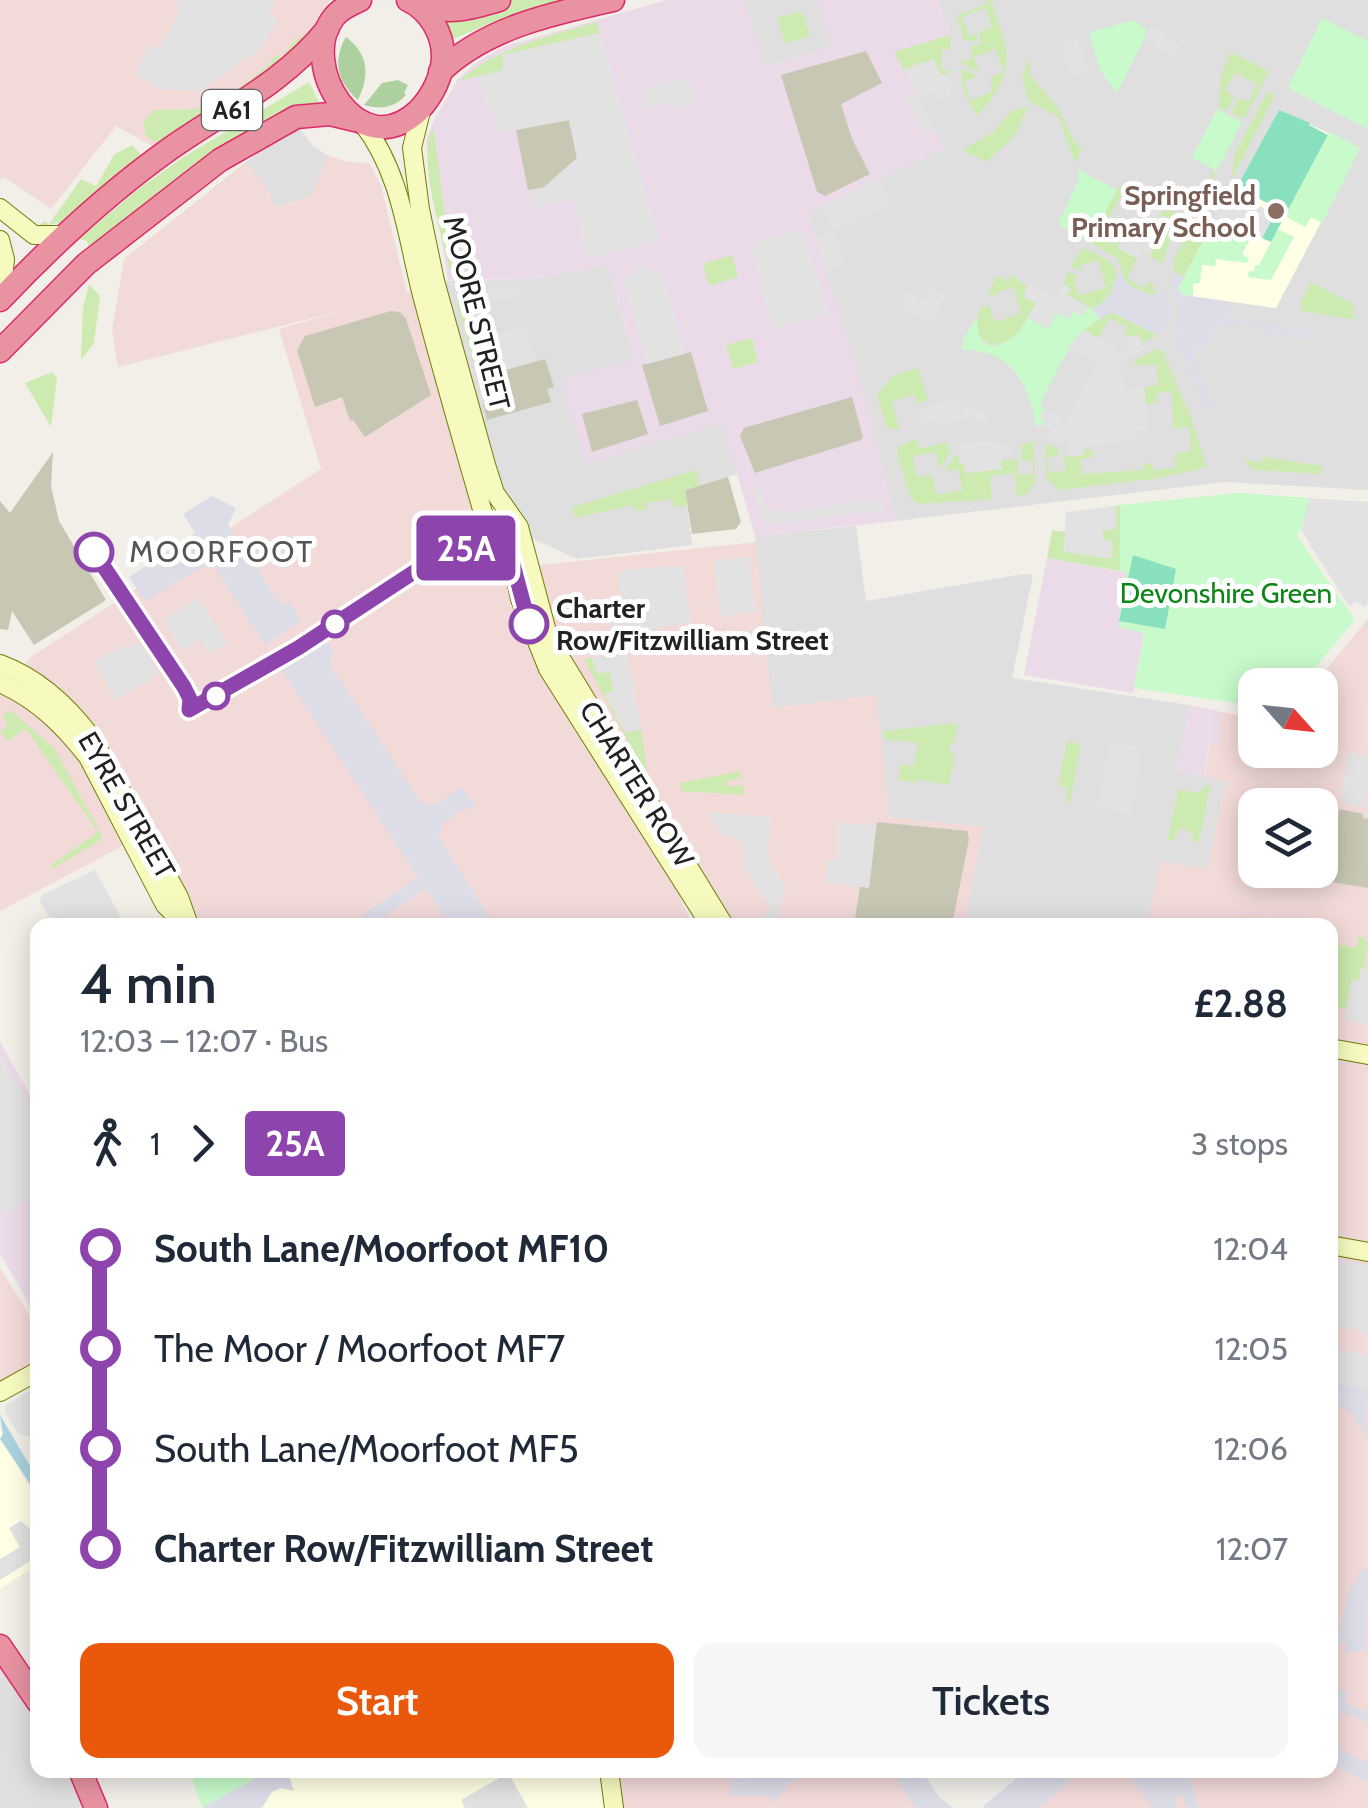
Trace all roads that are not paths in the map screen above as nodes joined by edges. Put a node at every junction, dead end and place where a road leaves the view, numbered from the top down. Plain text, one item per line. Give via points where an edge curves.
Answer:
1 (360, 0) edge
2 (499, 0) edge
3 (614, 0) edge
4 (412, 1) edge
5 (328, 28) junction
6 (440, 72) junction
7 (422, 107) junction
8 (359, 122) junction
9 (0, 208) edge
10 (64, 235) junction
11 (0, 240) edge
12 (0, 300) edge
13 (0, 351) edge
14 (519, 527) joint
15 (494, 535) joint
16 (0, 664) edge
17 (0, 683) edge
18 (90, 760) junction
19 (110, 766) junction
20 (127, 799) junction
21 (130, 842) junction
22 (180, 918) edge
23 (185, 918) edge
24 (706, 918) edge
25 (720, 918) edge
26 (1338, 1050) edge
27 (1368, 1056) edge
28 (1338, 1246) edge
29 (1368, 1252) edge
30 (30, 1375) edge
31 (0, 1392) edge
32 (0, 1646) edge
33 (30, 1690) edge
34 (83, 1778) edge
35 (610, 1778) edge
36 (96, 1808) edge
37 (614, 1808) edge

1 - 5 highway, A61 via 335,15
2 - 4 highway via 458,12
3 - 6 highway via 504,31
4 - 6 highway via 440,38
5 - 8 highway, MOORE STREET via 327,76
5 - 10 highway, A61 via 290,69 174,146
6 - 7 highway, MOORE STREET
7 - 8 highway, A61 via 392,128
7 - 14 street, MOORE STREET via 412,160 435,281 495,493
8 - 13 highway, A61 via 309,114 273,128 198,175 86,264
8 - 15 street, MOORE STREET via 383,151 396,187
9 - 10 street via 34,235
10 - 12 highway, A61
11 - 12 street
14 - 25 street, CHARTER ROW via 549,639
15 - 24 street, CHARTER ROW via 511,557 548,669
16 - 19 street, EYRE STREET via 59,701
17 - 18 street, EYRE STREET via 47,712
18 - 19 street
18 - 21 street, EYRE STREET
19 - 20 street, EYRE STREET
20 - 21 street
20 - 23 street, EYRE STREET
21 - 22 street, EYRE STREET
26 - 27 street
28 - 29 street
30 - 31 street
32 - 33 highway
34 - 36 highway
35 - 37 street

